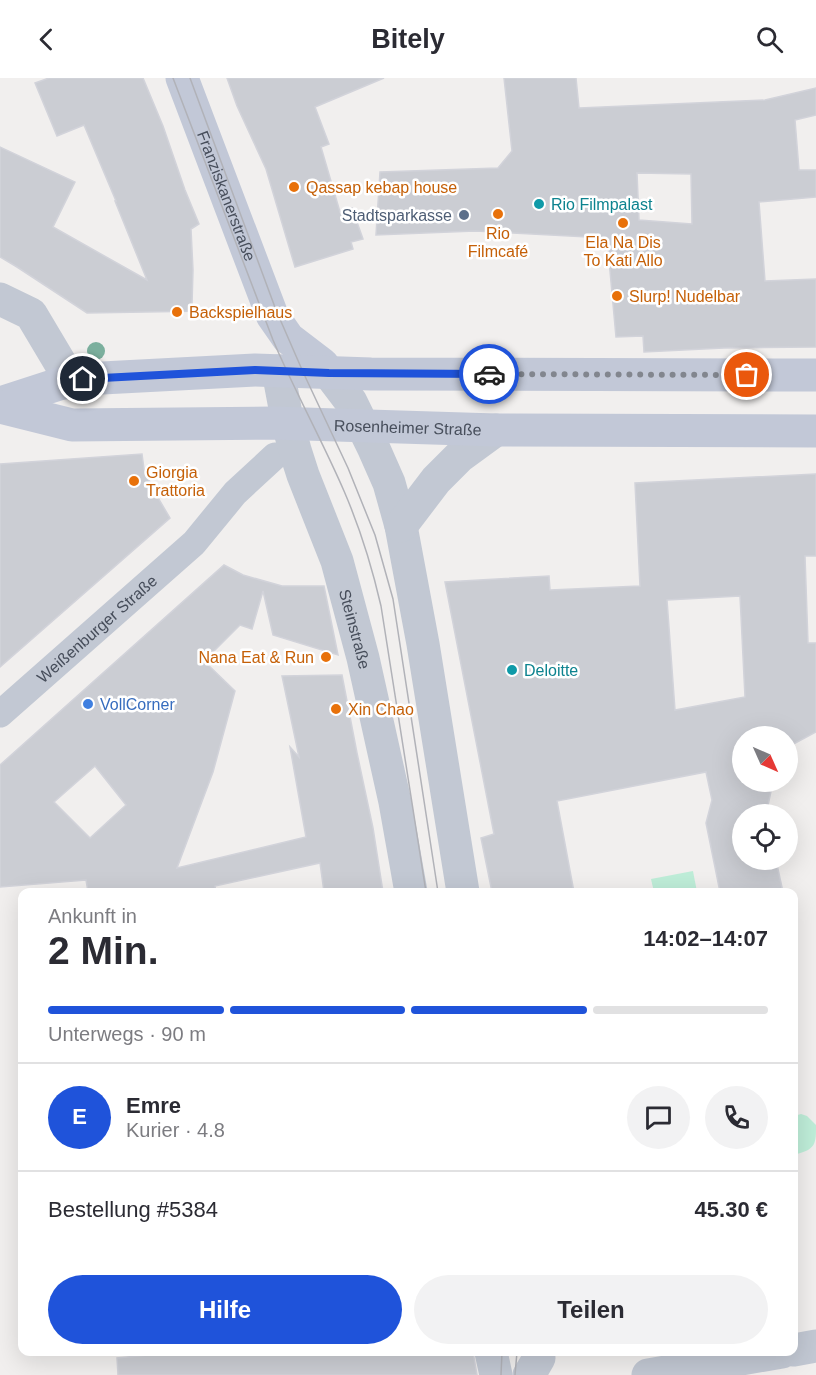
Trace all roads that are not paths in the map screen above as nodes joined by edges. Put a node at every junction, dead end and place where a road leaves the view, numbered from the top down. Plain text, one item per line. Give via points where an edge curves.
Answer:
1 (182, 78) edge
2 (0, 299) edge
3 (272, 315) junction
4 (278, 371) junction
5 (329, 373) junction
6 (816, 375) edge
7 (83, 379) junction
8 (0, 405) edge
9 (288, 424) junction
10 (363, 427) junction
11 (496, 430) junction
12 (816, 431) edge
13 (274, 456) dead end
14 (401, 526) junction
15 (0, 714) edge
16 (410, 888) edge
17 (462, 888) edge
18 (816, 1346) edge
19 (798, 1349) edge
20 (492, 1356) edge
21 (539, 1356) edge
22 (759, 1356) edge
23 (496, 1375) edge
24 (529, 1375) edge
25 (648, 1375) edge

1 - 3 main road, Franziskanerstraße
2 - 7 street via 31,315 62,366
3 - 4 main road, Franziskanerstraße
3 - 5 main road, Franziskanerstraße via 288,338
4 - 5 main road
4 - 7 main road
4 - 9 street, Steinstraße
5 - 6 main road
5 - 10 street via 351,402
7 - 8 main road
8 - 9 main road, Rosenheimer Straße via 72,425
9 - 10 main road, Rosenheimer Straße
9 - 16 street, Steinstraße via 303,475 337,561 354,625 395,802
10 - 11 main road, Rosenheimer Straße
10 - 14 street via 389,483
11 - 12 main road, Rosenheimer Straße
11 - 14 street via 436,480
13 - 15 street, Weißenburger Straße via 235,493 194,543
14 - 17 street
18 - 19 street
20 - 23 street
21 - 24 street
22 - 25 street

